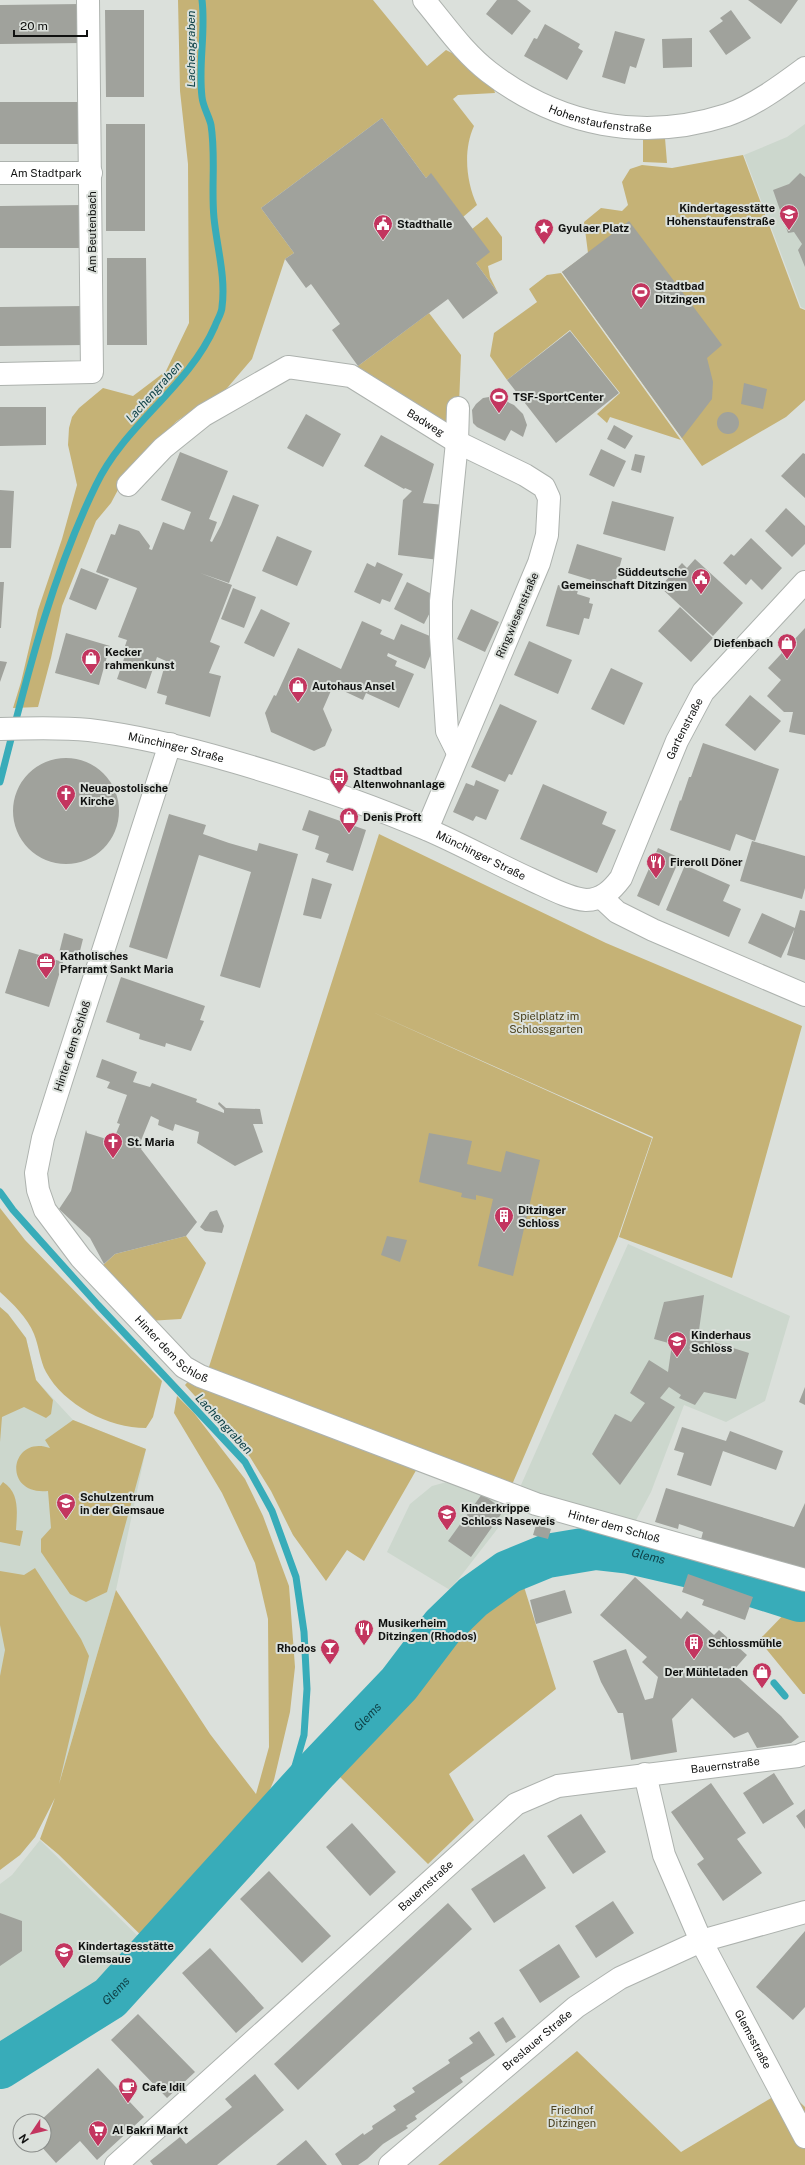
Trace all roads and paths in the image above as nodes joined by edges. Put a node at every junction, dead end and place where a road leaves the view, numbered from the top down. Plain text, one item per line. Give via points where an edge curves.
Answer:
1 (88, 0) edge
2 (427, 1) edge
3 (805, 68) edge
4 (0, 173) edge
5 (91, 173) junction
6 (0, 374) edge
7 (458, 408) dead end
8 (457, 442) junction
9 (128, 485) dead end
10 (805, 582) edge
11 (0, 729) edge
12 (170, 744) junction
13 (458, 753) junction
14 (427, 829) junction
15 (601, 897) junction
16 (805, 995) edge
17 (805, 1580) edge
18 (805, 1753) edge
19 (645, 1774) junction
20 (805, 1912) edge
21 (701, 1941) junction
22 (805, 2137) edge
23 (125, 2162) edge
24 (390, 2165) edge

1 - 5 street, Am Beutenbach
2 - 3 street, Hohenstaufenstraße via 459,44 488,72 541,104 597,124 650,129 683,125 728,114 776,89
4 - 5 street, Am Stadtpark
5 - 6 street, Am Beutenbach via 92,372
7 - 8 street
8 - 9 street, Badweg via 351,376 288,367 204,415 163,448
8 - 13 street, Badweg via 444,567 441,637 446,730
8 - 13 street, Ringwiesenstraße via 525,475 544,487 549,498 546,535 539,563
10 - 15 street, Gartenstraße via 703,692 677,741 621,878 612,890
11 - 12 street, Münchinger Straße via 88,730
12 - 14 street, Münchinger Straße via 305,782
12 - 17 street, Hinter dem Schloß via 43,1138 36,1173 38,1190 45,1210 81,1258 184,1367 200,1376 536,1504
13 - 14 street, Ringwiesenstraße
14 - 15 street, Münchinger Straße via 555,891 586,900
15 - 16 street via 617,912 653,930
18 - 19 street, Bauernstraße via 798,1756
19 - 21 street via 664,1855
19 - 23 street, Bauernstraße via 558,1786 516,1804
20 - 21 street, Breslauer Straße
21 - 22 street, Glemsstraße
21 - 24 street, Breslauer Straße via 620,1978 576,2007

